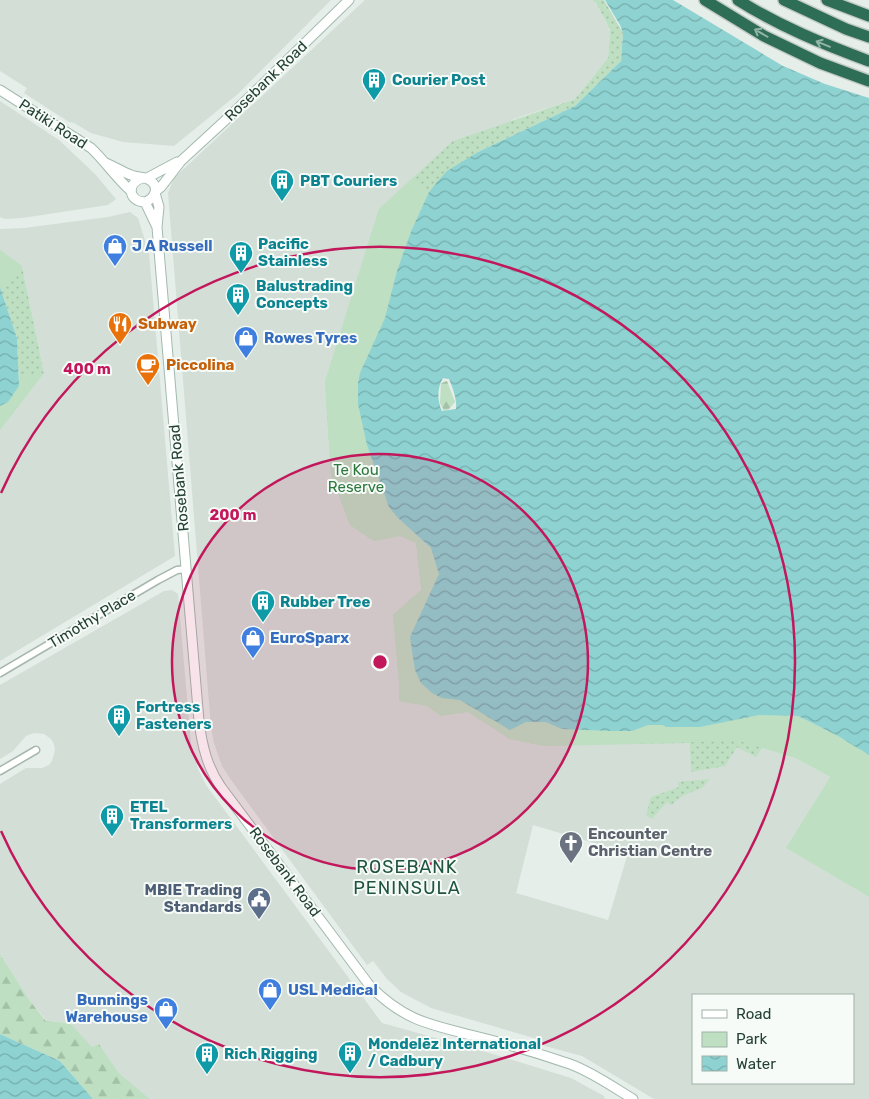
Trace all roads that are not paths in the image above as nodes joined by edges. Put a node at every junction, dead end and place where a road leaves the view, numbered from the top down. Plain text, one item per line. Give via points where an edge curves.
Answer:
1 (349, 0) edge
2 (705, 0) edge
3 (738, 0) edge
4 (784, 0) edge
5 (828, 0) edge
6 (869, 16) edge
7 (869, 37) edge
8 (869, 61) edge
9 (869, 81) edge
10 (0, 90) edge
11 (181, 160) junction
12 (103, 161) junction
13 (145, 178) junction
14 (131, 191) junction
15 (155, 192) junction
16 (145, 202) junction
17 (157, 227) junction
18 (187, 569) junction
19 (0, 673) edge
20 (36, 750) dead end
21 (0, 771) edge
22 (628, 1098) edge

1 - 11 main road, Rosebank Road
9 -> 2 highway via 820,63 764,36
8 -> 3 highway via 820,43
4 - 7 highway
5 - 6 highway
10 - 12 main road, Patiki Road via 91,148
11 - 13 main road, Rosebank Road
11 - 15 main road, Rosebank Road
12 - 13 main road, Patiki Road via 132,176
12 - 14 main road, Patiki Road
13 - 14 main road via 135,180
13 - 15 main road via 154,184
14 - 16 main road via 132,197
15 - 16 main road
15 - 17 main road, Rosebank Road via 159,207
16 - 17 main road, Rosebank Road
17 - 18 main road, Rosebank Road
18 - 19 street, Timothy Place via 158,580
18 - 22 main road, Rosebank Road via 199,721 207,762 221,787 370,986 396,1009 417,1020 569,1064
20 - 21 street

